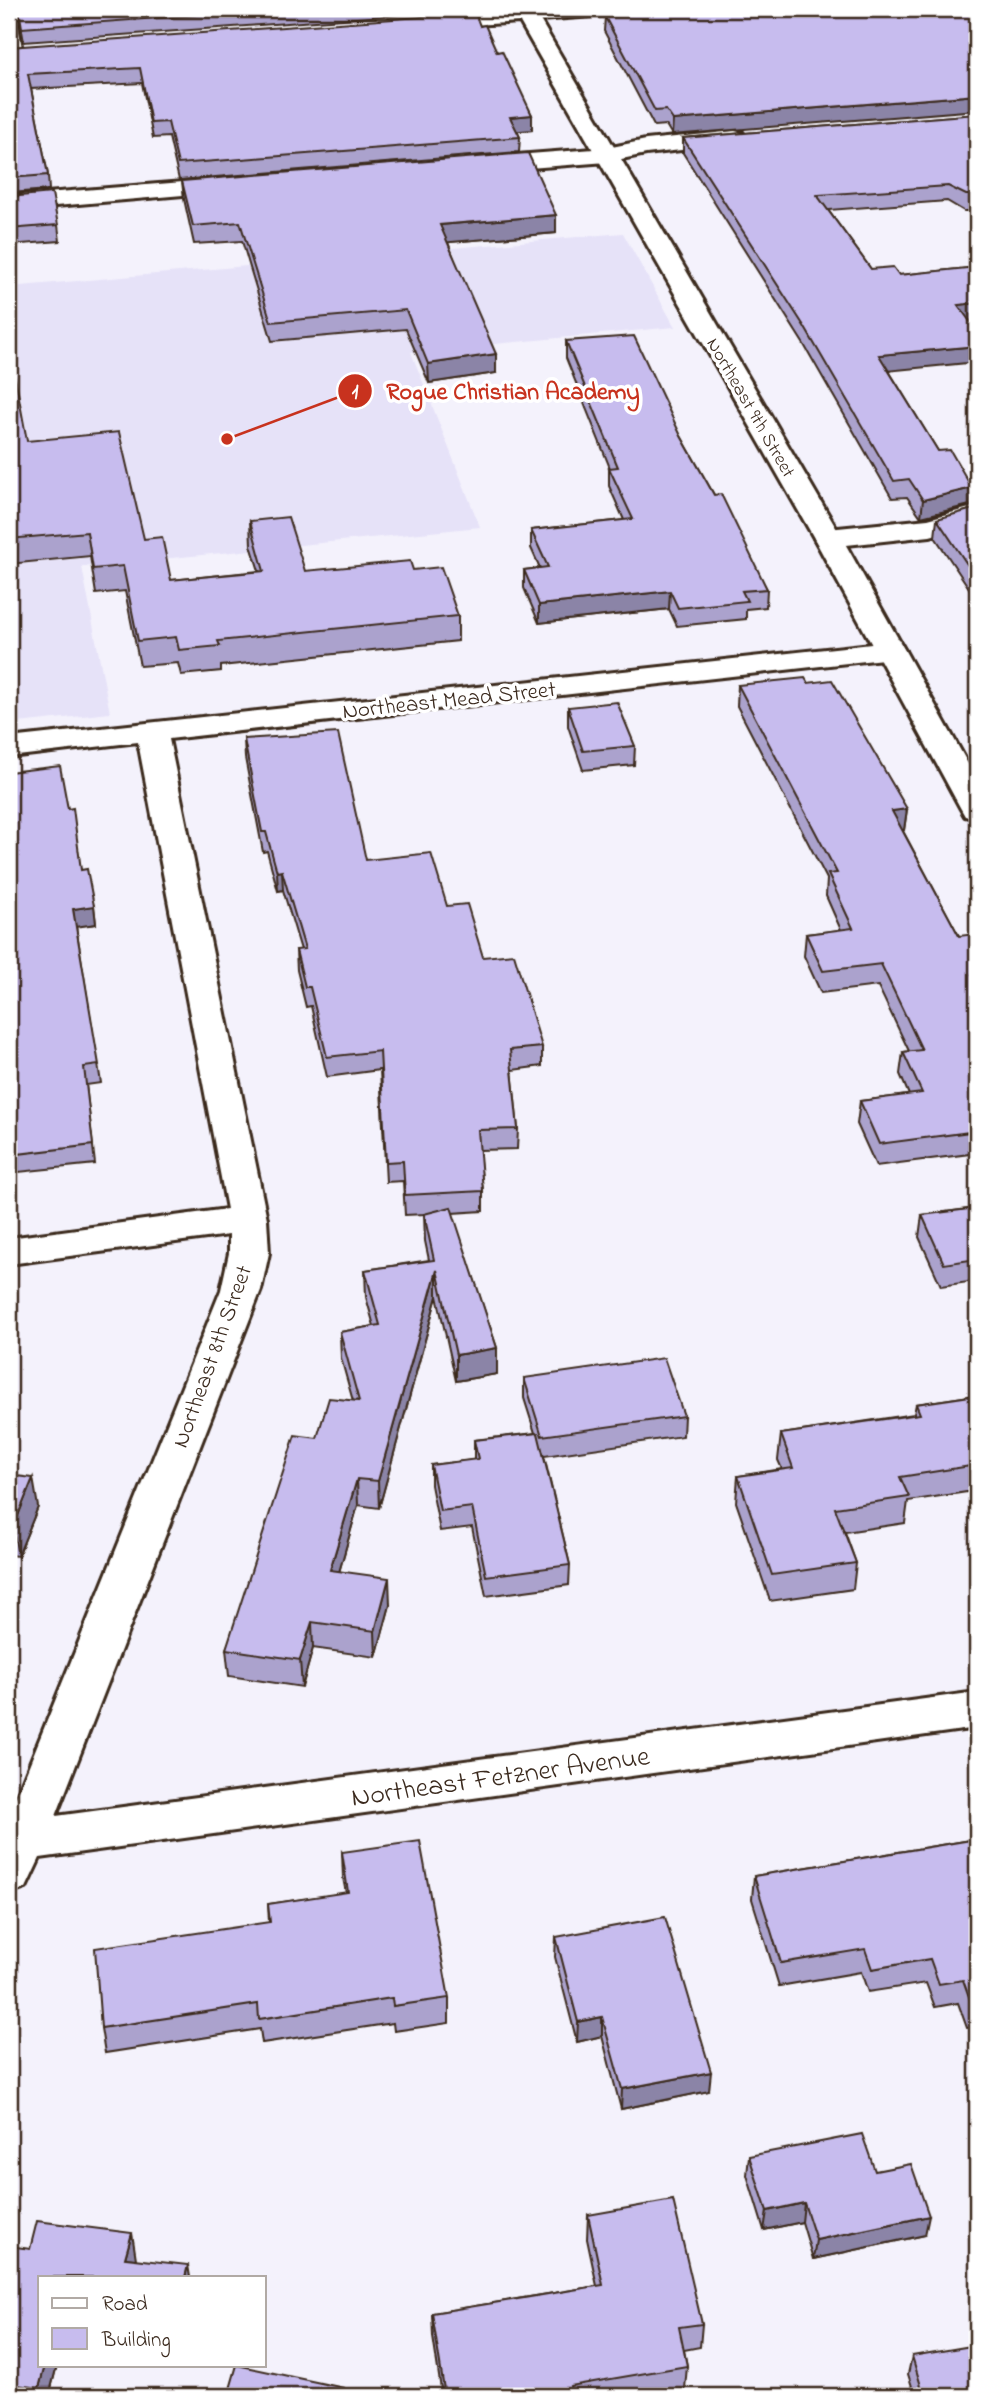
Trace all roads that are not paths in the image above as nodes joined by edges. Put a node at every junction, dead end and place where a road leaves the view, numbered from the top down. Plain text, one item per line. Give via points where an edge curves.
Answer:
1 (10, 9) edge
2 (607, 9) edge
3 (524, 12) edge
4 (403, 24) edge
5 (46, 50) edge
6 (14, 53) edge
7 (755, 137) edge
8 (607, 155) junction
9 (450, 167) edge
10 (257, 183) edge
11 (9, 203) edge
12 (977, 514) edge
13 (828, 538) junction
14 (890, 651) junction
15 (152, 731) junction
16 (9, 747) edge
17 (968, 776) edge
18 (977, 809) edge
19 (248, 1219) junction
20 (9, 1251) edge
21 (977, 1710) edge
22 (16, 1857) edge

1 - 6 lane
2 - 3 street
3 - 4 street
3 - 8 street, Northeast 9th Street
5 - 6 street
7 - 8 street
8 - 9 street
8 - 13 street, Northeast 9th Street
10 - 11 street
12 - 13 street via 930,527
13 - 14 street, Northeast 9th Street
14 - 15 street, Northeast Mead Street
14 - 17 street, Northeast 9th Street
15 - 16 street, Northeast Mead Street
15 - 19 street, Northeast 8th Street
17 - 18 street, Northeast 9th Street
19 - 20 street
19 - 22 street, Northeast 8th Street via 241,1290
21 - 22 street, Northeast Fetzner Avenue

